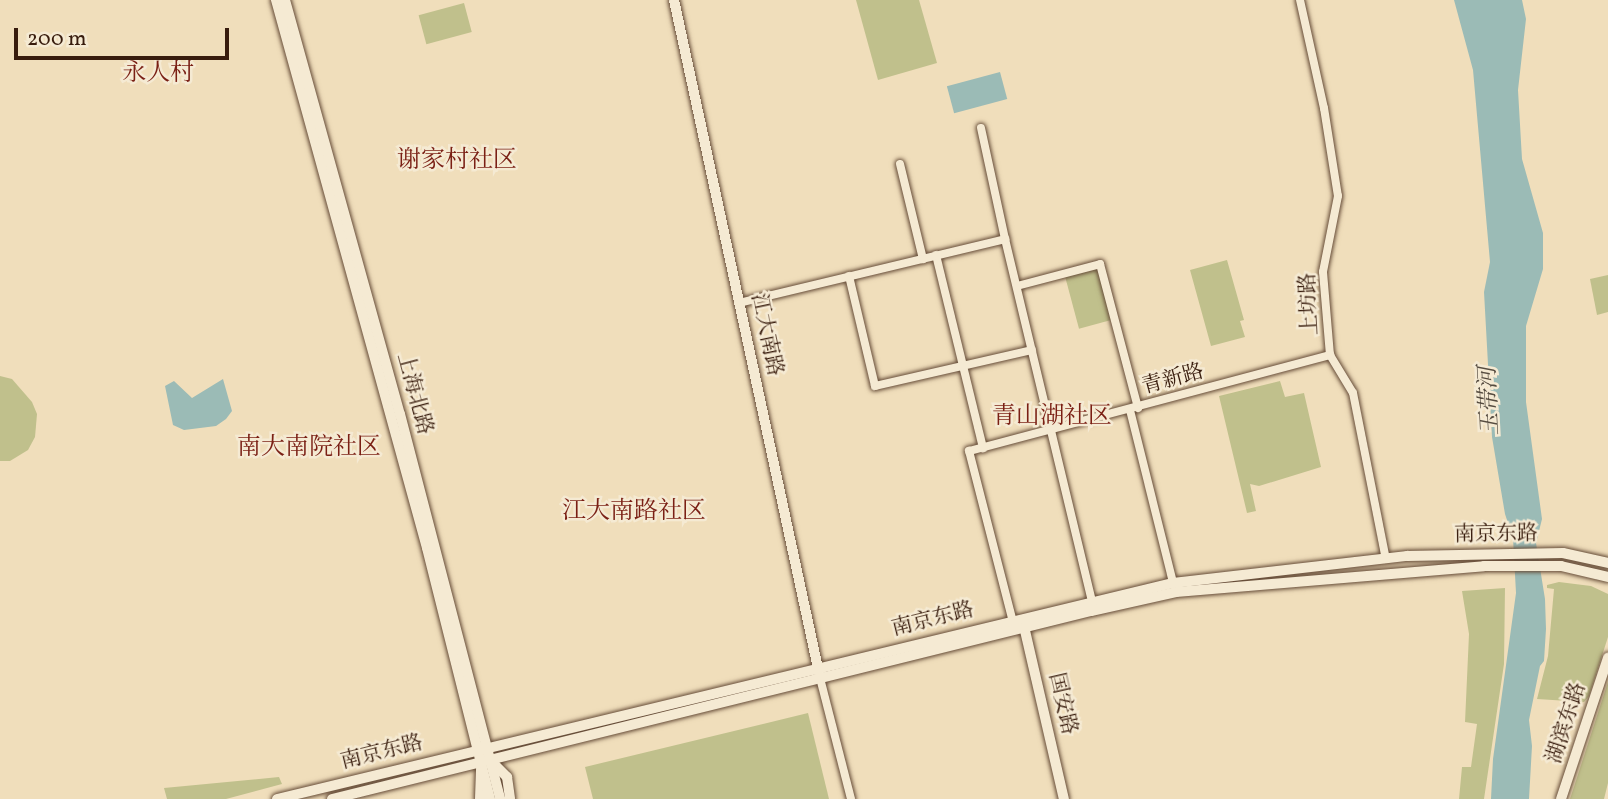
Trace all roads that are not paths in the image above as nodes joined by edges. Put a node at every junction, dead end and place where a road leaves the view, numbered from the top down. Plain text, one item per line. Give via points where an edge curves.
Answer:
1 (276, 0) edge
2 (285, 0) edge
3 (674, 0) edge
4 (1300, 0) edge
5 (981, 128) dead end
6 (900, 164) dead end
7 (1005, 239) junction
8 (936, 256) junction
9 (923, 259) junction
10 (849, 276) junction
11 (1017, 286) junction
12 (739, 303) junction
13 (1032, 350) junction
14 (1330, 355) junction
15 (964, 366) junction
16 (1134, 409) junction
17 (1051, 430) junction
18 (983, 448) junction
19 (1386, 559) junction
20 (1608, 564) edge
21 (1608, 577) edge
22 (1173, 583) junction
23 (1092, 601) junction
24 (1019, 624) junction
25 (1608, 659) edge
26 (819, 673) junction
27 (482, 748) junction
28 (486, 762) junction
29 (277, 799) edge
30 (332, 799) edge
31 (480, 799) edge
32 (490, 799) edge
33 (500, 799) edge
34 (510, 799) edge
35 (851, 799) edge
36 (1064, 799) edge
37 (1561, 799) edge

1 - 27 main road, 上海北路
2 - 27 main road, 上海北路
3 - 12 street, 江大南路
4 - 14 street, 上坊路 via 1338,196 1323,272
5 - 7 street
6 - 9 street
7 - 8 street
7 - 11 street
8 - 9 street
8 - 15 street
9 - 10 street
10 - 12 street
10 - 15 street via 875,386
11 - 13 street
11 - 16 street via 1100,264
12 - 26 street, 江大南路
13 - 15 street
13 - 17 street
14 - 16 street, 青新路
14 - 19 street, 上坊路 via 1353,393
15 - 18 street
16 - 17 street, 青新路
16 - 22 street
17 - 18 street, 青新路
17 - 23 street
18 - 24 street via 969,451
19 - 20 main road, 南京东路 via 1541,553 1581,556
19 - 22 main road, 南京东路
21 - 24 main road, 南京东路 via 1561,566 1512,566 1306,579 1176,593
22 - 23 main road, 南京东路
23 - 24 main road, 南京东路
24 - 26 main road, 南京东路
24 - 36 street, 国安路
25 - 37 street, 湖滨东路
26 - 27 main road, 南京东路
26 - 28 main road, 南京东路
26 - 35 street
27 - 28 main road, 上海北路
27 - 29 main road, 南京东路
28 - 30 main road, 南京东路
28 - 31 street
28 - 32 main road, 上海北路
28 - 33 main road, 上海北路
28 - 34 street via 507,778

